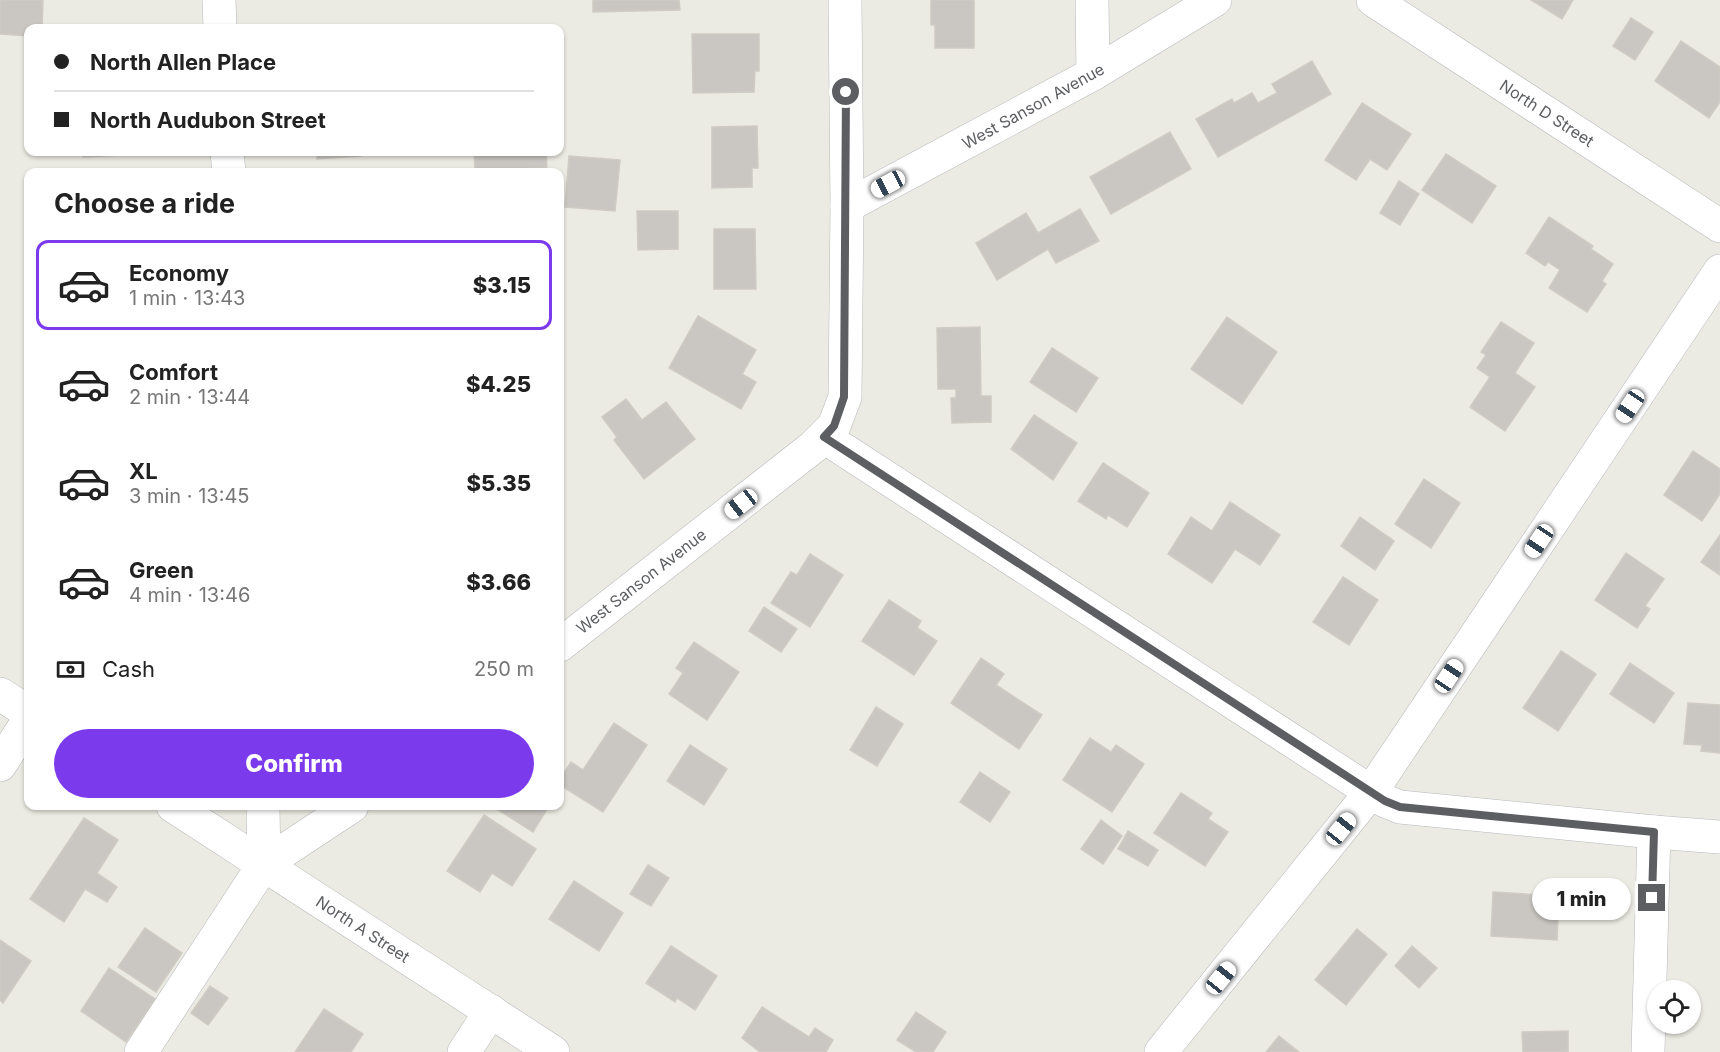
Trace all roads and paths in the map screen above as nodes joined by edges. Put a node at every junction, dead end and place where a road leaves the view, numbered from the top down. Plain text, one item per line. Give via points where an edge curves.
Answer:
1 (219, 0) edge
2 (845, 0) edge
3 (1092, 0) edge
4 (1215, 0) edge
5 (1373, 0) edge
6 (220, 24) edge
7 (1093, 74) junction
8 (847, 206) junction
9 (1720, 226) edge
10 (1720, 271) edge
11 (829, 431) junction
12 (564, 642) edge
13 (0, 694) edge
14 (24, 709) edge
15 (24, 727) edge
16 (0, 765) edge
17 (1371, 792) junction
18 (179, 810) edge
19 (263, 810) edge
20 (346, 810) edge
21 (1654, 832) junction
22 (1720, 837) edge
23 (264, 864) junction
24 (491, 1011) junction
25 (141, 1052) edge
26 (464, 1052) edge
27 (553, 1052) edge
28 (1161, 1052) edge
29 (1648, 1052) edge

1 - 6 street
2 - 8 street
3 - 7 street
4 - 7 street, West Sanson Avenue
5 - 9 street, North D Street
7 - 8 street, West Sanson Avenue
8 - 11 street via 844,397
10 - 17 street
11 - 12 street, West Sanson Avenue
11 - 17 street
13 - 14 street
15 - 16 street
17 - 21 street via 1400,807
17 - 28 street
18 - 23 street, North A Street
19 - 23 street
20 - 23 street
21 - 22 street
21 - 29 street
23 - 24 street, North A Street
23 - 25 street
24 - 26 street
24 - 27 street, North A Street

